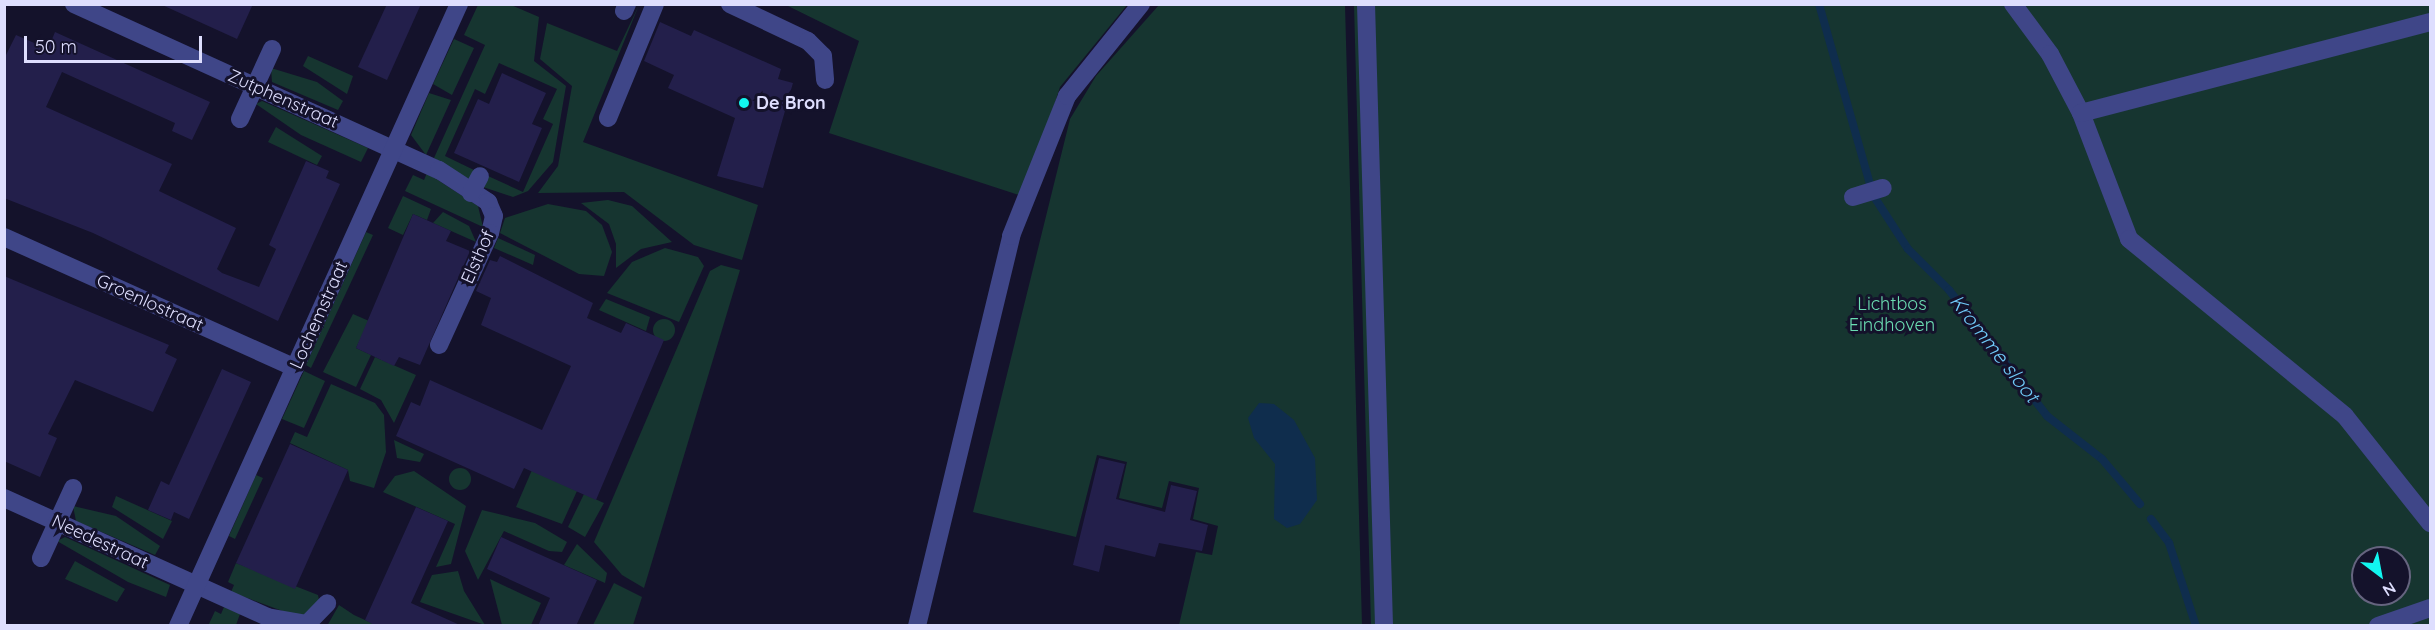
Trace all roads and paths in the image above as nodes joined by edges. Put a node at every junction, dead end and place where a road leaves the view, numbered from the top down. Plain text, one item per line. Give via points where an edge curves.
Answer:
1 (74, 4) edge
2 (459, 4) edge
3 (655, 4) edge
4 (1141, 4) edge
5 (1366, 4) edge
6 (2013, 4) edge
7 (731, 5) edge
8 (2430, 22) edge
9 (272, 48) dead end
10 (825, 80) dead end
11 (255, 86) junction
12 (2081, 113) junction
13 (608, 118) dead end
14 (240, 119) dead end
15 (394, 149) junction
16 (480, 176) dead end
17 (471, 194) junction
18 (4, 237) edge
19 (439, 345) dead end
20 (295, 368) junction
21 (74, 488) dead end
22 (4, 498) edge
23 (57, 522) junction
24 (2430, 523) edge
25 (41, 558) dead end
26 (196, 585) junction
27 (327, 603) dead end
28 (2430, 608) edge
29 (178, 626) edge
30 (917, 626) edge
31 (1384, 626) edge
32 (2378, 626) edge

1 - 11 street, Zutphenstraat
2 - 15 street, Lochemstraat
3 - 13 street
4 - 30 street via 1067,96 1011,236
5 - 31 street
6 - 12 street via 2050,54
7 - 10 street via 808,41 823,56
8 - 12 street
9 - 11 street
11 - 14 street
11 - 15 street, Zutphenstraat
12 - 24 street via 2129,239 2345,416
15 - 17 street, Elsthof via 439,170
15 - 20 street, Lochemstraat
16 - 17 street
17 - 19 street, Elsthof via 491,206 493,223
18 - 20 street, Groenlostraat
20 - 26 street, Lochemstraat
21 - 23 street
22 - 23 street, Needestraat
23 - 25 street
23 - 26 street, Needestraat
26 - 27 street via 294,624 317,619
26 - 29 street, Lochemstraat
28 - 32 street

